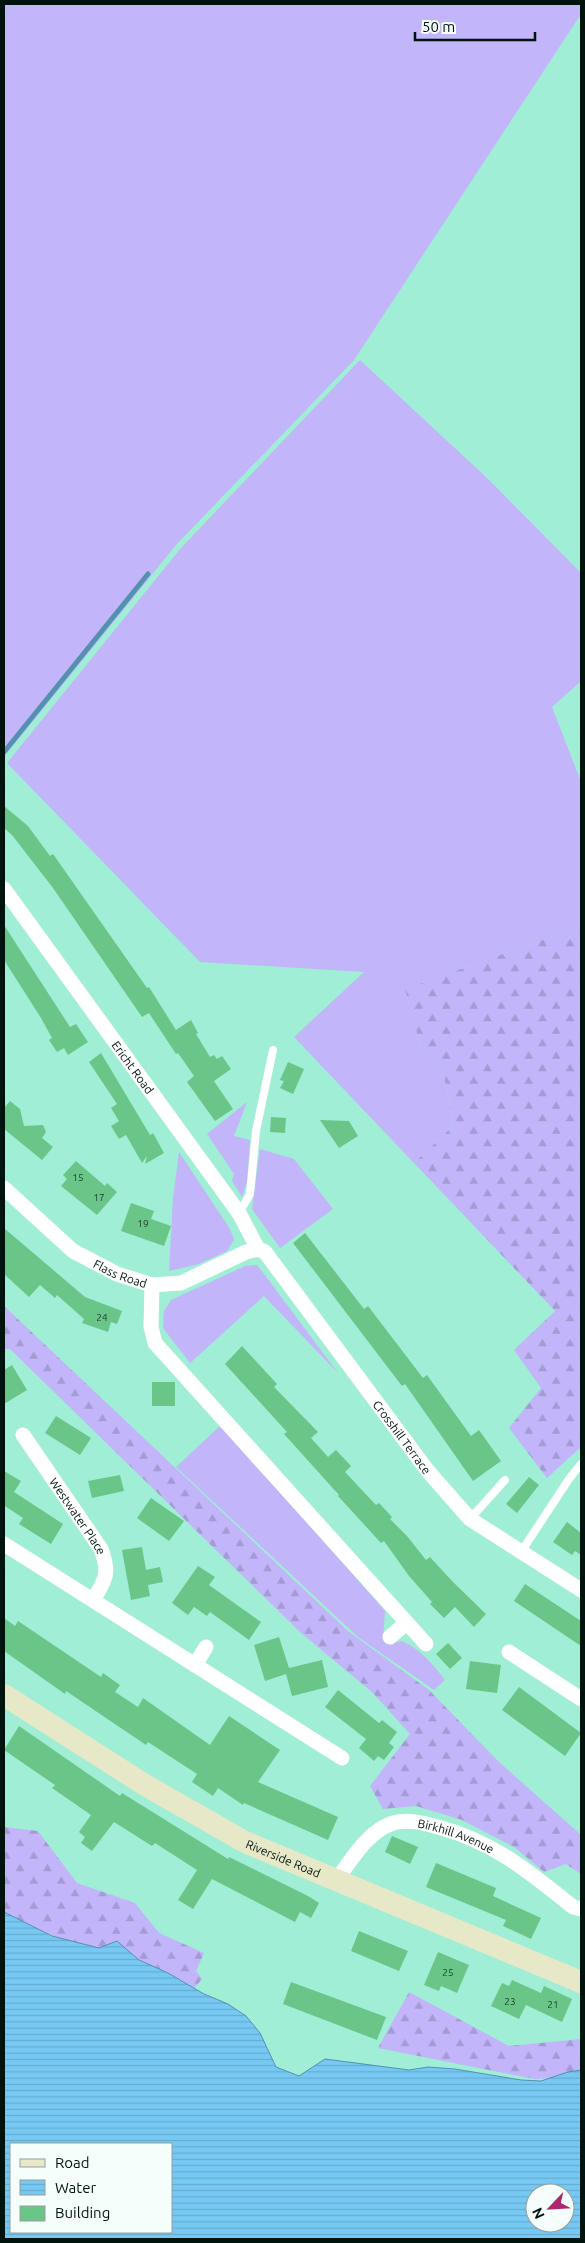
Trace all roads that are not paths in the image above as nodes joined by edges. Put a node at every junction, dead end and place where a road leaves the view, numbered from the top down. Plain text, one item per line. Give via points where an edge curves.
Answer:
1 (4, 889) edge
2 (273, 1050) dead end
3 (4, 1188) edge
4 (239, 1213) junction
5 (258, 1249) junction
6 (152, 1285) junction
7 (23, 1435) dead end
8 (581, 1464) edge
9 (505, 1480) dead end
10 (470, 1519) junction
11 (4, 1544) edge
12 (520, 1552) junction
13 (581, 1590) edge
14 (93, 1600) junction
15 (406, 1623) junction
16 (390, 1637) dead end
17 (426, 1644) dead end
18 (206, 1646) dead end
19 (509, 1652) dead end
20 (195, 1664) junction
21 (4, 1695) edge
22 (581, 1699) edge
23 (342, 1758) dead end
24 (337, 1879) junction
25 (581, 1909) edge
26 (581, 1982) edge

1 - 4 street, Ericht Road
2 - 4 lane via 256,1131 250,1194
3 - 6 street, Flass Road via 73,1251 117,1274
4 - 5 street, Ericht Road
5 - 6 street, Flass Road via 180,1283
5 - 10 street, Crosshill Terrace via 265,1252 427,1470
6 - 15 street via 150,1327 155,1343
7 - 14 street, Westwater Place via 101,1549 107,1566 105,1581
8 - 12 lane
9 - 10 lane
10 - 12 street, Crosshill Terrace
11 - 14 street
12 - 13 street, Crosshill Terrace
14 - 20 street
15 - 16 street
15 - 17 street
18 - 20 street
19 - 22 street
20 - 23 street
21 - 24 main road, Riverside Road via 145,1785 245,1842
24 - 25 street, Birkhill Avenue via 370,1836 393,1823 415,1821 466,1835 502,1853
24 - 26 main road, Riverside Road

